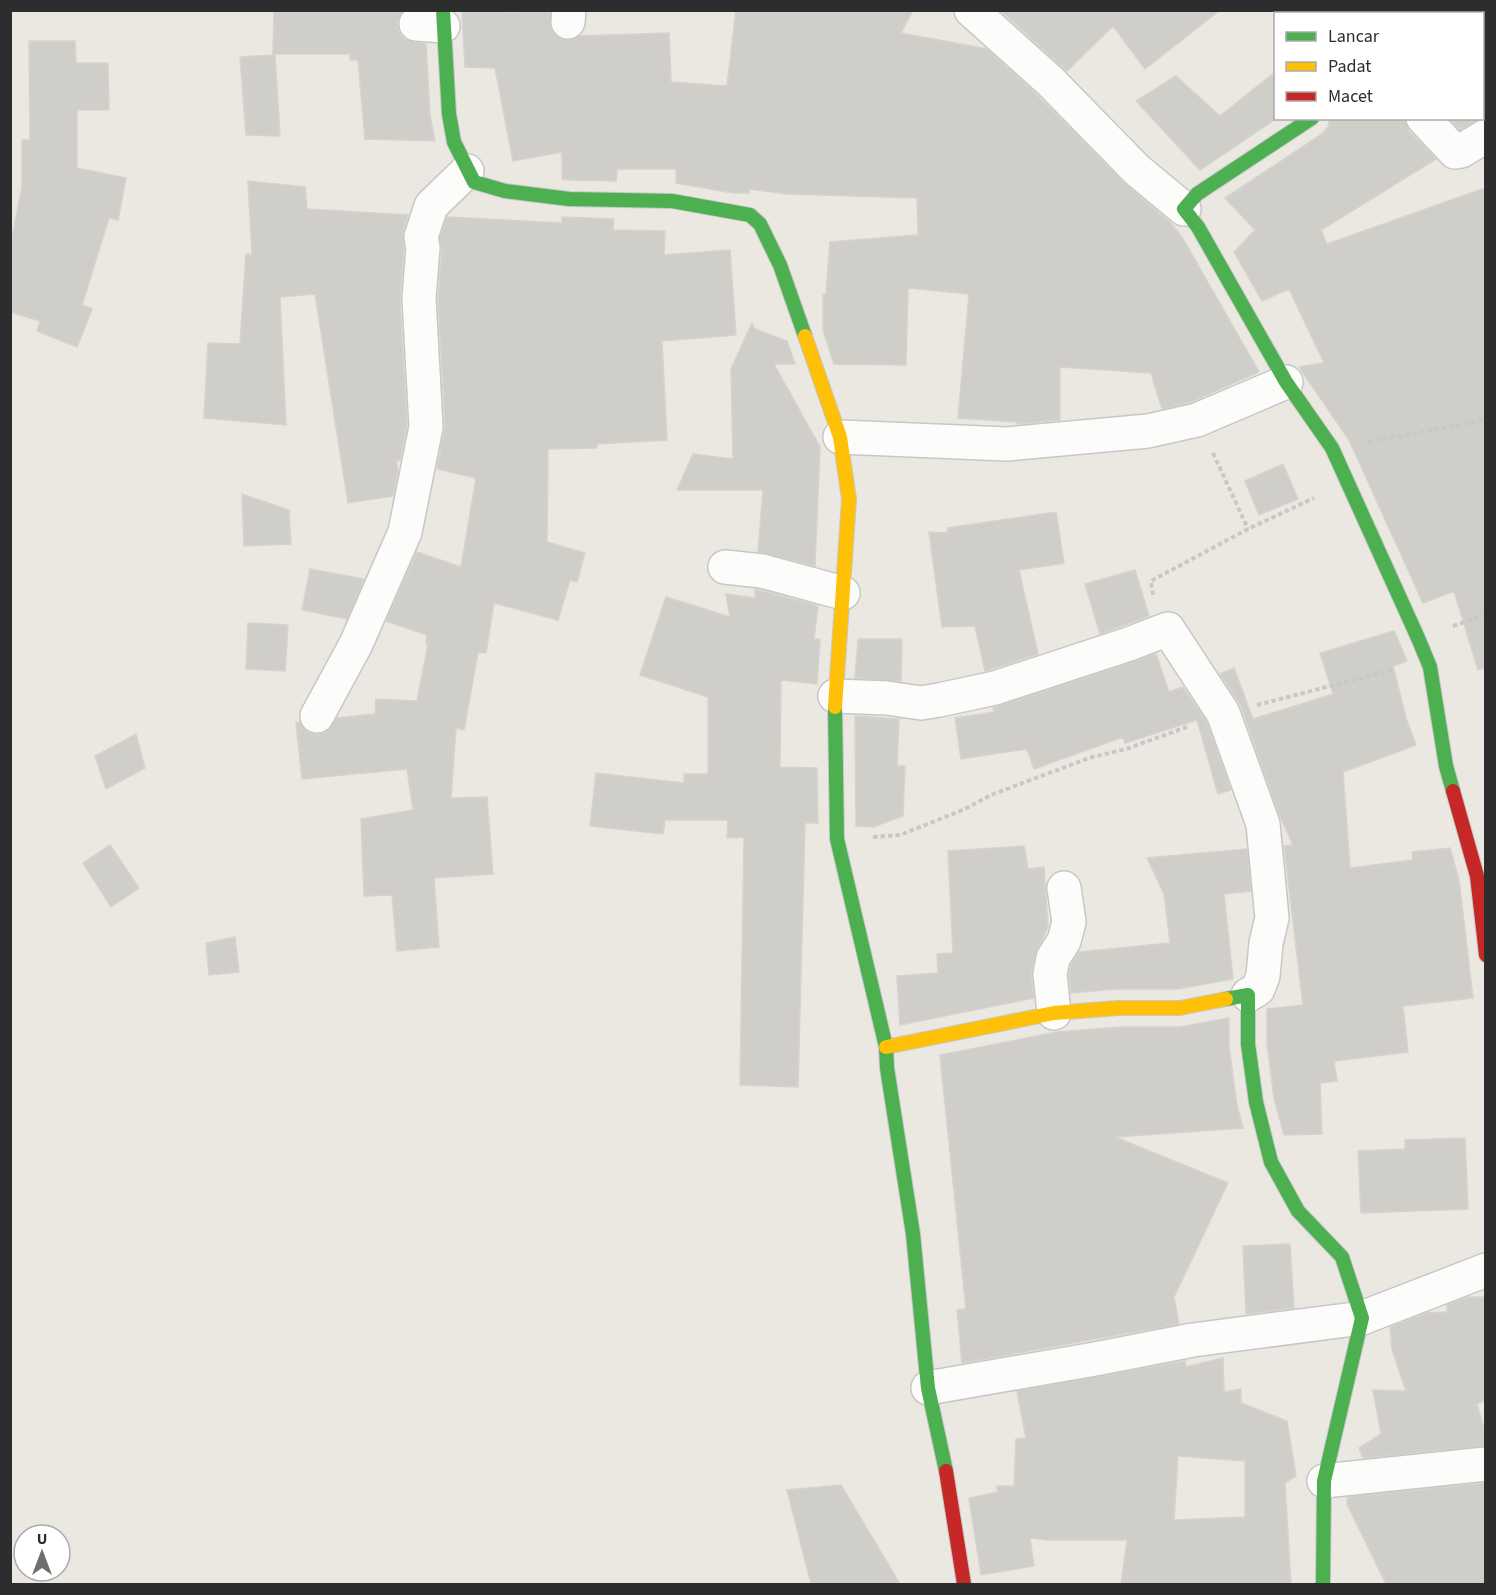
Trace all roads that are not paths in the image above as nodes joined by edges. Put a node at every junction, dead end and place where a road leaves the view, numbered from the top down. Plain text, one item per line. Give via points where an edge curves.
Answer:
1 (971, 10) edge
2 (434, 20) edge
3 (1309, 120) edge
4 (1425, 120) edge
5 (1485, 136) edge
6 (467, 171) junction
7 (1184, 209) junction
8 (1286, 382) junction
9 (840, 437) junction
10 (725, 567) dead end
11 (843, 593) junction
12 (835, 696) junction
13 (317, 716) dead end
14 (1481, 875) edge
15 (1064, 888) dead end
16 (1485, 955) edge
17 (1248, 995) junction
18 (1054, 1013) junction
19 (886, 1047) junction
20 (1485, 1270) edge
21 (1362, 1318) junction
22 (928, 1388) junction
23 (1485, 1464) edge
24 (1324, 1481) junction
25 (964, 1584) edge
26 (1323, 1584) edge

1 - 7 street via 1050,81 1137,170
2 - 6 street via 454,142
3 - 7 street via 1197,194
4 - 5 street via 1457,153
6 - 9 street via 474,182 506,191 569,199 672,201 750,215 760,224 780,265
6 - 13 street via 431,206 421,237 419,298 426,427 405,532 356,644
7 - 8 street
8 - 9 street via 1197,420 1148,431 1007,444
8 - 14 street via 1332,448 1430,667 1446,766
9 - 11 street via 849,500
10 - 11 street via 762,571
11 - 12 street
12 - 17 street via 921,703 939,700 995,688 1168,629 1223,713 1263,824 1272,918 1263,976 1257,989
12 - 19 street via 837,839
14 - 16 street
15 - 18 street via 1069,922 1051,966
17 - 18 street via 1180,1008
17 - 21 street via 1248,1044 1256,1102 1271,1162 1298,1211 1342,1257
18 - 19 street
19 - 22 street via 913,1234
20 - 21 street
21 - 22 street via 1193,1340
21 - 24 street
22 - 25 street
23 - 24 street
24 - 26 street

